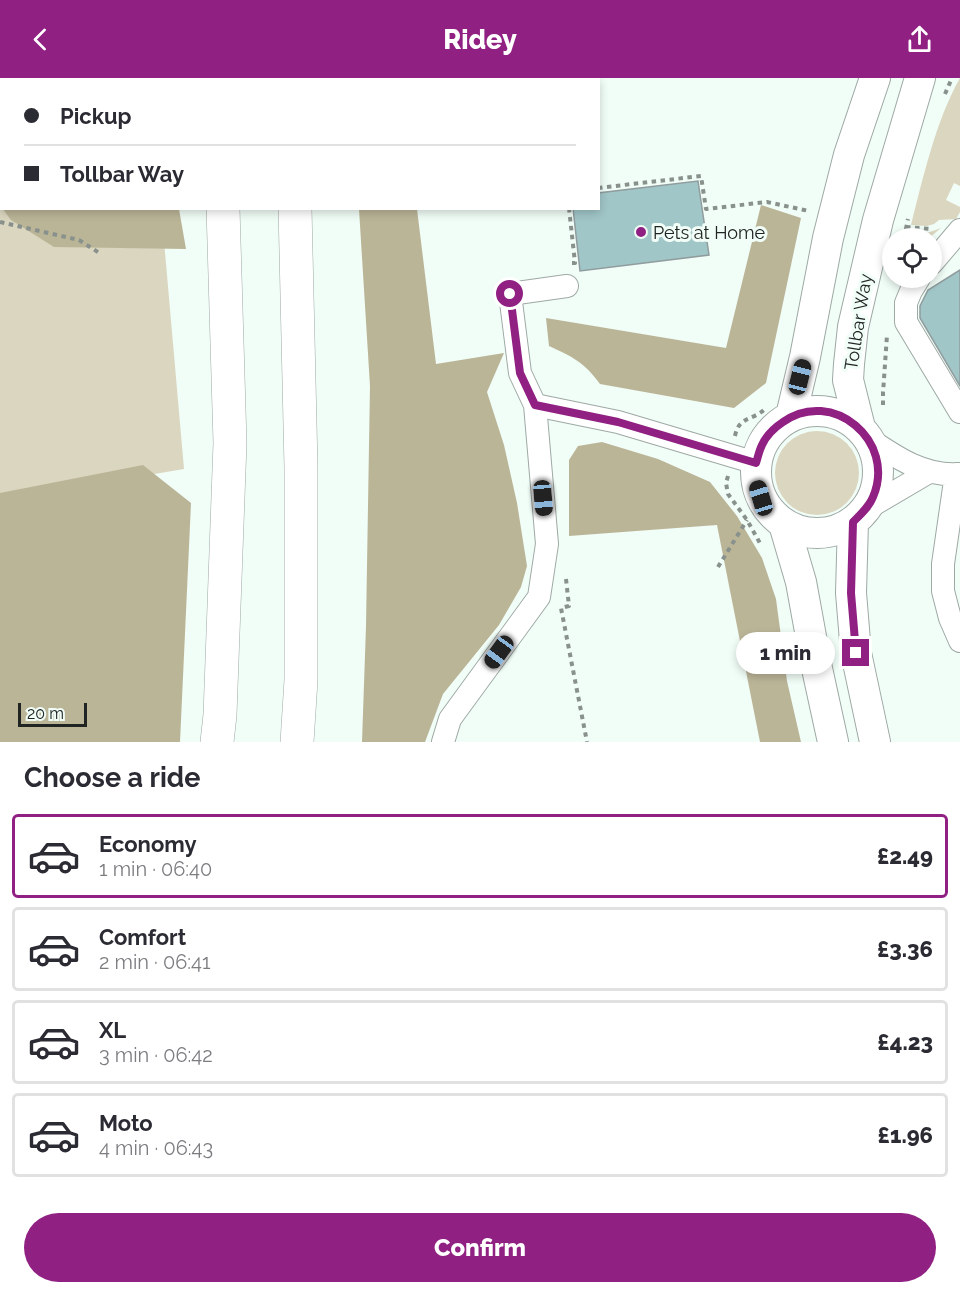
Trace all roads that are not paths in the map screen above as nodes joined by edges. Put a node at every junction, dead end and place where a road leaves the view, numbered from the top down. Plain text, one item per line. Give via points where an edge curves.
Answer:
1 (875, 78) edge
2 (920, 79) edge
3 (223, 210) edge
4 (295, 210) edge
5 (960, 230) edge
6 (942, 251) edge
7 (565, 275) road end
8 (913, 288) edge
9 (535, 405) junction
10 (960, 412) edge
11 (791, 416) junction
12 (864, 434) junction
13 (756, 463) junction
14 (929, 472) junction
15 (958, 474) edge
16 (859, 515) junction
17 (784, 524) junction
18 (960, 641) edge
19 (217, 742) edge
20 (297, 742) edge
21 (443, 742) edge
22 (832, 742) edge
23 (875, 742) edge

1 - 11 main road via 849,155 828,238
2 - 12 main road, Tollbar Way via 878,220 850,345 848,380
3 - 19 highway via 230,443
4 - 20 highway via 301,467 301,680
5 - 6 lane
7 - 9 lane via 510,294 520,373
8 - 10 lane via 906,303 906,322
9 - 13 lane via 618,422
9 - 21 lane via 547,544 539,597 450,719
11 - 12 main road via 827,411 844,417
11 - 13 main road via 774,428 762,444
12 - 14 lane via 902,461
12 - 16 main road via 875,453 878,482
13 - 17 main road via 761,498
14 - 15 lane
14 - 16 lane
15 - 18 lane via 943,564 943,591
16 - 17 main road via 837,530 819,533
16 - 23 main road via 851,593 856,653
17 - 22 main road via 801,582

